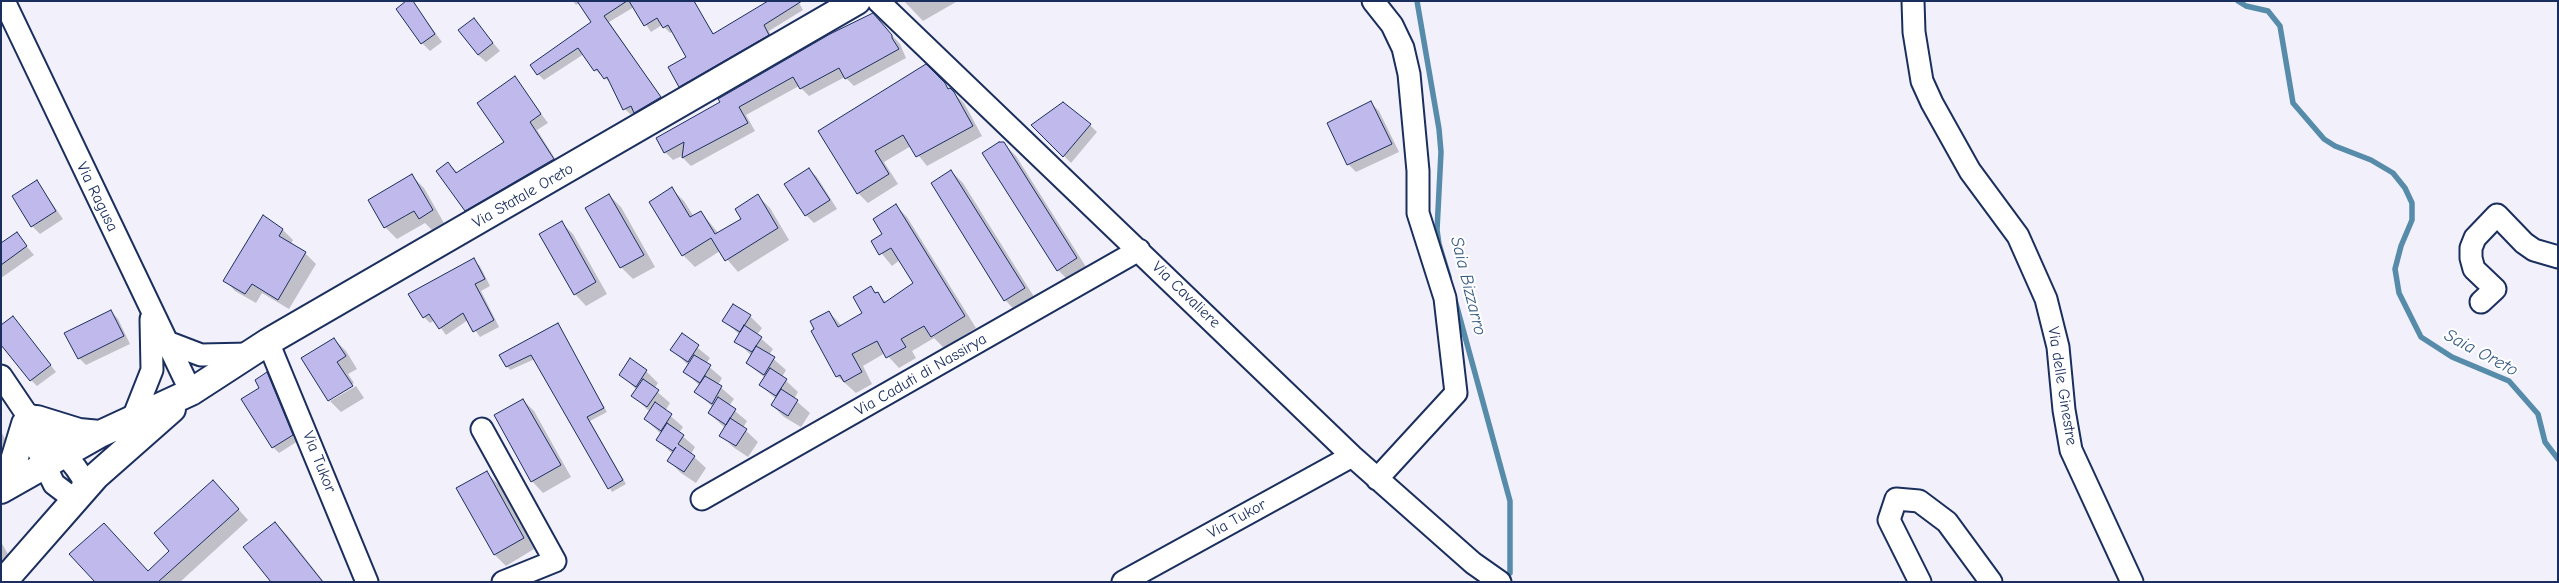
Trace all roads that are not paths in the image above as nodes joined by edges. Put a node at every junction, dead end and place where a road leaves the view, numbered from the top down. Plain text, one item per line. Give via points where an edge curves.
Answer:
1 (4, 1) edge
2 (857, 1) edge
3 (878, 1) edge
4 (1373, 1) edge
5 (1913, 1) edge
6 (1139, 250) junction
7 (2558, 258) edge
8 (2482, 302) dead end
9 (151, 309) junction
10 (167, 342) junction
11 (259, 348) junction
12 (1, 376) edge
13 (191, 392) junction
14 (133, 418) junction
15 (29, 419) junction
16 (482, 429) dead end
17 (100, 434) junction
18 (1352, 456) junction
19 (54, 459) junction
20 (1377, 479) junction
21 (4, 488) edge
22 (80, 494) junction
23 (702, 499) dead end
24 (3, 582) edge
25 (367, 582) edge
26 (503, 582) edge
27 (1123, 582) edge
28 (1500, 582) edge
29 (1920, 582) edge
30 (1991, 582) edge
31 (2132, 582) edge

1 - 9 street, Via Ragusa
2 - 11 main road, Via Statale Oreto
3 - 6 street, Via Cavaliere
4 - 20 street via 1392,25 1403,48 1409,74 1418,171 1418,213 1445,298 1456,393
5 - 31 street, Via delle Ginestre via 1922,81 1970,170 2018,236 2046,299 2058,347 2071,450
6 - 18 street, Via Cavaliere
6 - 23 street, Via Caduti di Nassirya
7 - 8 street via 2524,243 2497,215 2475,238 2471,248 2474,269 2495,289
9 - 10 street, Via Ragusa
9 - 14 street via 152,370
10 - 11 street via 200,355
10 - 13 street, Via Ragusa
11 - 13 main road, Via Statale Oreto
11 - 25 street, Via Tukor
12 - 15 street
13 - 14 main road
13 - 22 main road via 126,447
14 - 17 main road
15 - 17 main road
15 - 19 street
15 - 21 main road
16 - 26 street via 555,561
17 - 19 main road
18 - 20 street, Via Cavaliere
18 - 27 street, Via Tukor
19 - 21 main road
19 - 22 street via 82,477
20 - 28 street, Via Cavaliere via 1473,563
22 - 24 main road
29 - 30 street via 1889,520 1896,499 1919,501 1947,522

